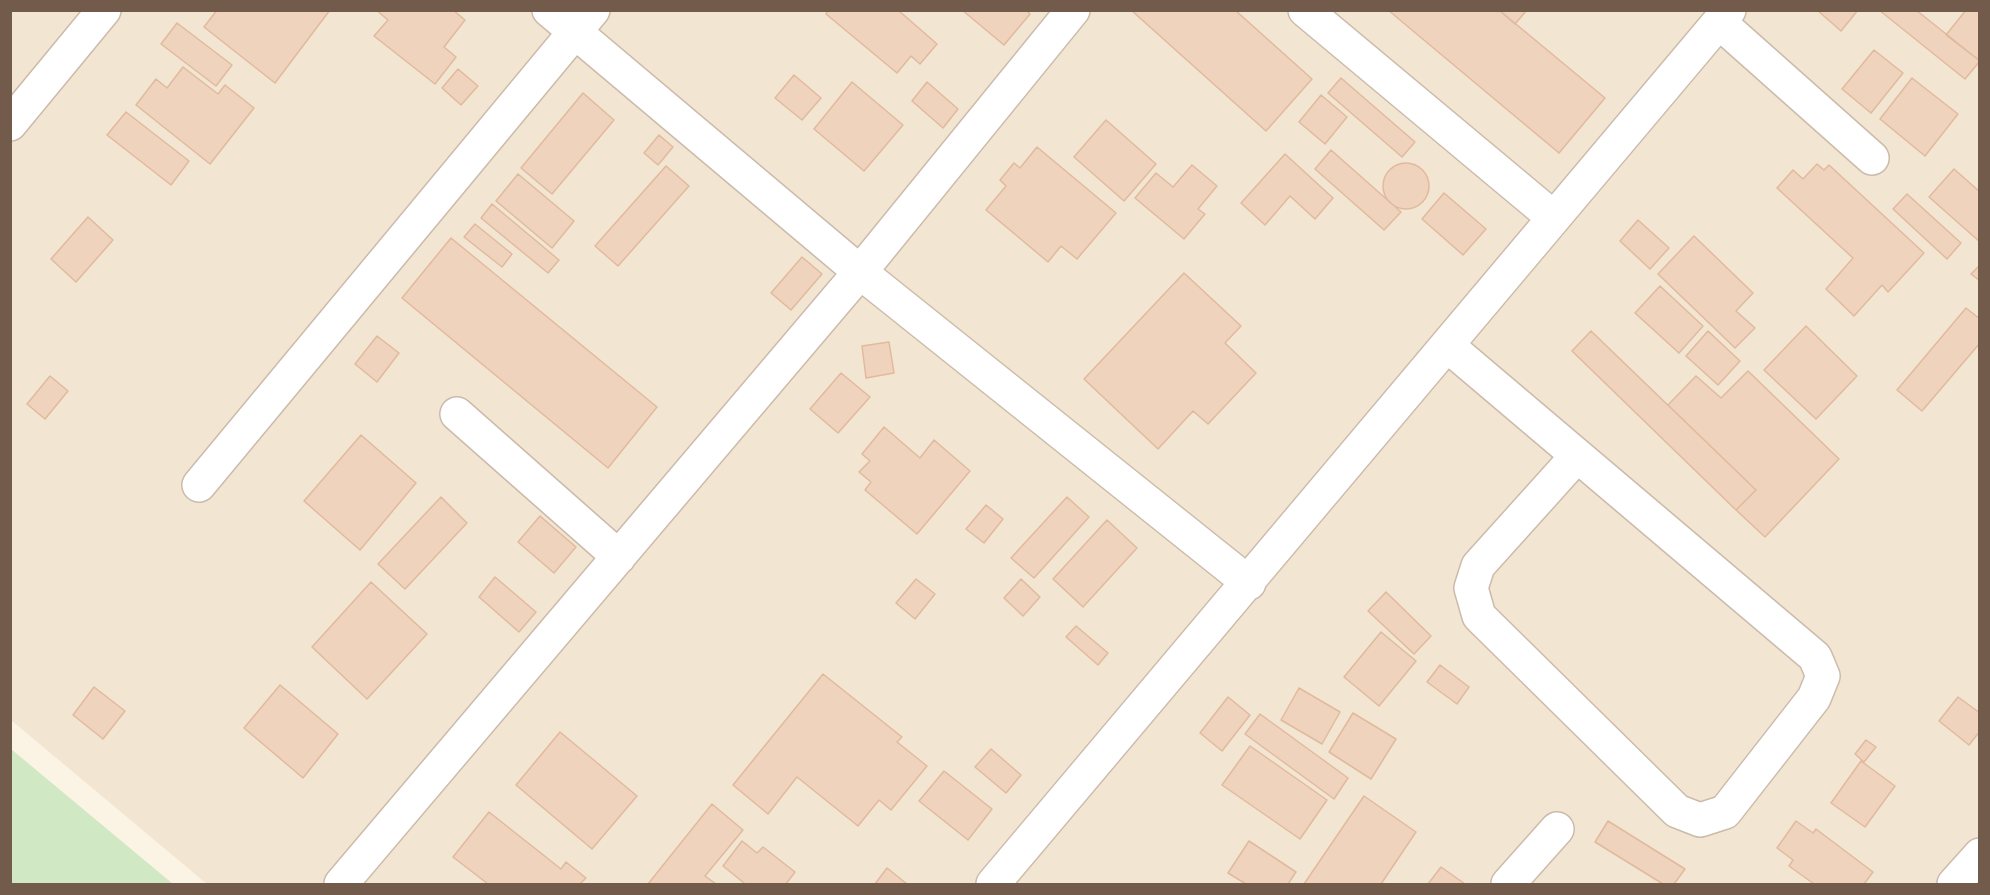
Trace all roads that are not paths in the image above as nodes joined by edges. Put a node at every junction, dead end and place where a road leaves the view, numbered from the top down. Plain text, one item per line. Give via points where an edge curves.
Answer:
1 (104, 10) edge
2 (549, 10) edge
3 (1073, 10) edge
4 (1305, 10) edge
5 (1724, 16) edge
6 (584, 21) edge
7 (10, 124) edge
8 (1872, 158) dead end
9 (1554, 219) junction
10 (860, 272) junction
11 (1448, 346) junction
12 (457, 414) dead end
13 (1577, 456) junction
14 (199, 485) dead end
15 (619, 557) junction
16 (1249, 583) junction
17 (1557, 829) dead end
18 (1980, 855) edge
19 (341, 885) edge
20 (993, 885) edge
21 (1508, 885) edge
22 (1954, 885) edge

1 - 7 street
2 - 6 street
3 - 10 street
4 - 9 street
5 - 8 street
5 - 9 street
6 - 10 street
6 - 14 street
9 - 11 street
10 - 15 street
10 - 16 street
11 - 13 street
11 - 16 street
12 - 15 street
13 - 13 street via 1815,657 1822,676 1814,698 1725,812 1700,820 1677,811 1479,616 1471,588 1478,566
15 - 19 street
16 - 20 street
17 - 21 street
18 - 22 street

